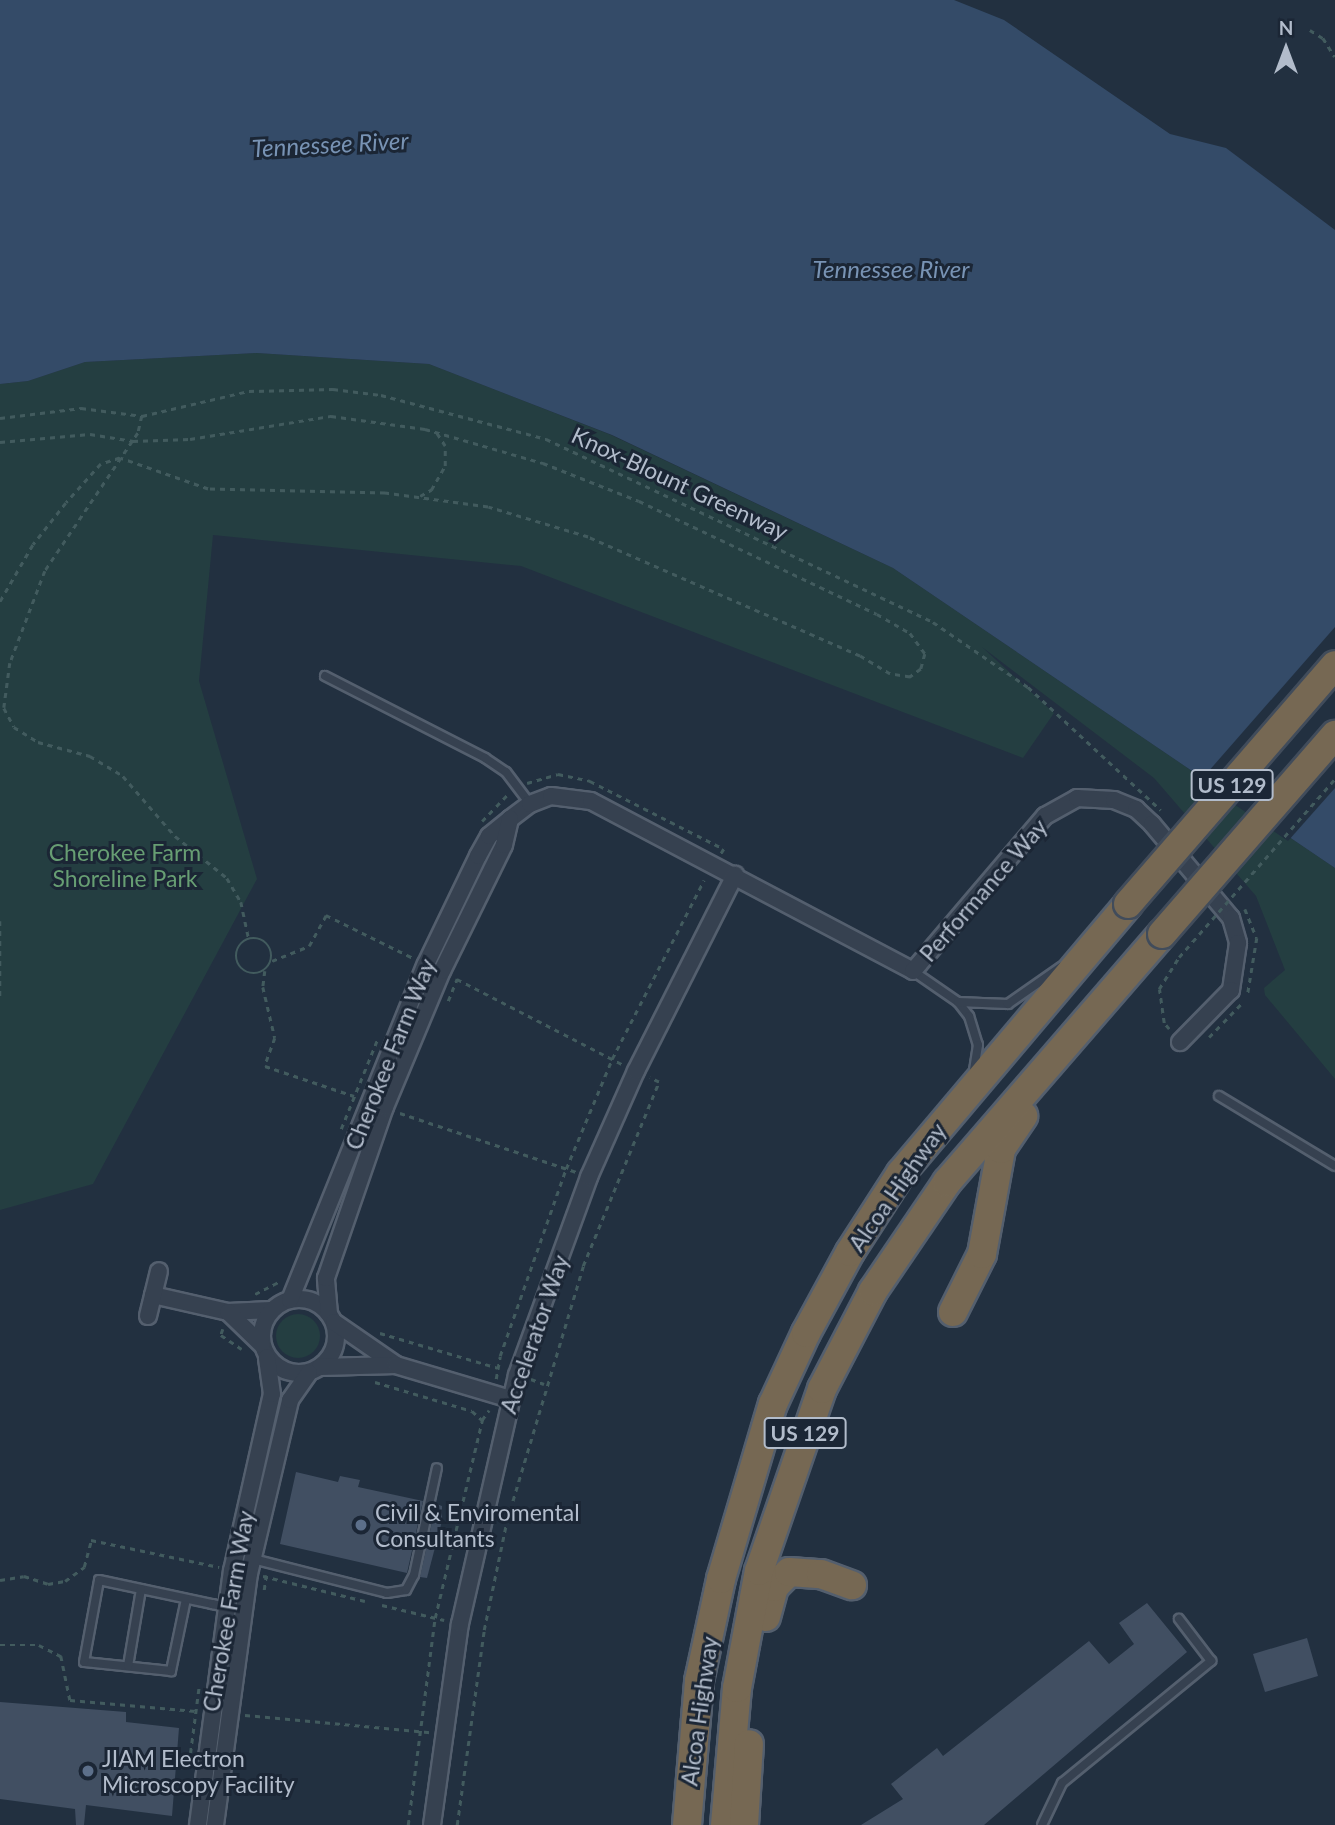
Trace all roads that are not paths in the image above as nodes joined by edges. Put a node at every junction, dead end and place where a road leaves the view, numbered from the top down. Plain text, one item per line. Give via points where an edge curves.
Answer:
1 (1335, 665) edge
2 (325, 676) dead end
3 (1335, 735) edge
4 (530, 804) junction
5 (510, 819) junction
6 (734, 875) junction
7 (1087, 951) junction
8 (912, 971) junction
9 (1126, 976) junction
10 (958, 1002) junction
11 (1180, 1042) road end
12 (971, 1088) junction
13 (1219, 1096) dead end
14 (1335, 1166) edge
15 (159, 1271) dead end
16 (153, 1295) junction
17 (290, 1300) junction
18 (271, 1310) junction
19 (228, 1312) junction
20 (953, 1312) dead end
21 (148, 1316) dead end
22 (331, 1318) junction
23 (265, 1351) junction
24 (396, 1364) junction
25 (314, 1370) junction
26 (510, 1399) junction
27 (438, 1468) dead end
28 (251, 1567) junction
29 (852, 1585) dead end
30 (141, 1589) junction
31 (186, 1598) junction
32 (226, 1607) junction
33 (1179, 1619) dead end
34 (128, 1666) junction
35 (198, 1825) edge
36 (215, 1825) edge
37 (432, 1825) edge
38 (687, 1825) edge
39 (725, 1825) edge
40 (744, 1825) edge
41 (1042, 1825) edge

1 - 7 highway, Alcoa Highway / US 129, bridge
2 - 4 lane via 485,758 519,787
3 - 9 highway, Alcoa Highway / US 129, bridge
4 - 5 street, Cherokee Farm Way
4 - 6 street, Cherokee Farm Way via 551,796 591,801
5 - 17 street, Cherokee Farm Way via 489,836 419,961
5 - 22 street, Cherokee Farm Way via 504,845 442,971 385,1108 326,1278
6 - 8 street, Cherokee Farm Way
6 - 26 street, Accelerator Way via 636,1071 589,1177
7 - 10 lane via 1008,1004
7 - 12 highway, Alcoa Highway / US 129
8 - 10 lane, Cherokee Farm Way
8 - 11 street, Performance Way via 1045,816 1077,798 1114,800 1136,809 1152,824 1231,918 1238,943 1231,990
9 - 20 highway via 1119,1003 1029,1108 1001,1149 982,1254
9 - 39 highway, Alcoa Highway / US 129 via 947,1182 873,1291 822,1389 759,1571 737,1688
10 - 12 lane, Cherokee Farm Way via 976,1031
12 - 38 highway, Alcoa Highway / US 129 via 901,1173 850,1252 774,1405 721,1579 701,1668 687,1776
13 - 14 lane
15 - 16 street
16 - 19 street
16 - 21 street
17 - 18 street
17 - 22 street via 311,1301
18 - 19 street
18 - 23 street via 261,1333
19 - 23 street
22 - 24 street
22 - 25 street via 335,1347
23 - 25 street via 285,1372
23 - 32 street, Cherokee Farm Way via 272,1394
24 - 25 street
24 - 26 street
25 - 28 street, Cherokee Farm Way via 290,1400
26 - 37 street, Accelerator Way via 460,1624
27 - 28 lane via 414,1575 406,1590 387,1593
28 - 36 street, Cherokee Farm Way
29 - 40 highway via 821,1574 789,1572 774,1587 751,1703
30 - 31 lane
30 - 34 lane
30 - 34 lane via 99,1580 84,1661
31 - 32 lane
31 - 34 lane via 171,1671
32 - 35 street, Cherokee Farm Way via 203,1711
33 - 41 lane via 1211,1661 1062,1783

